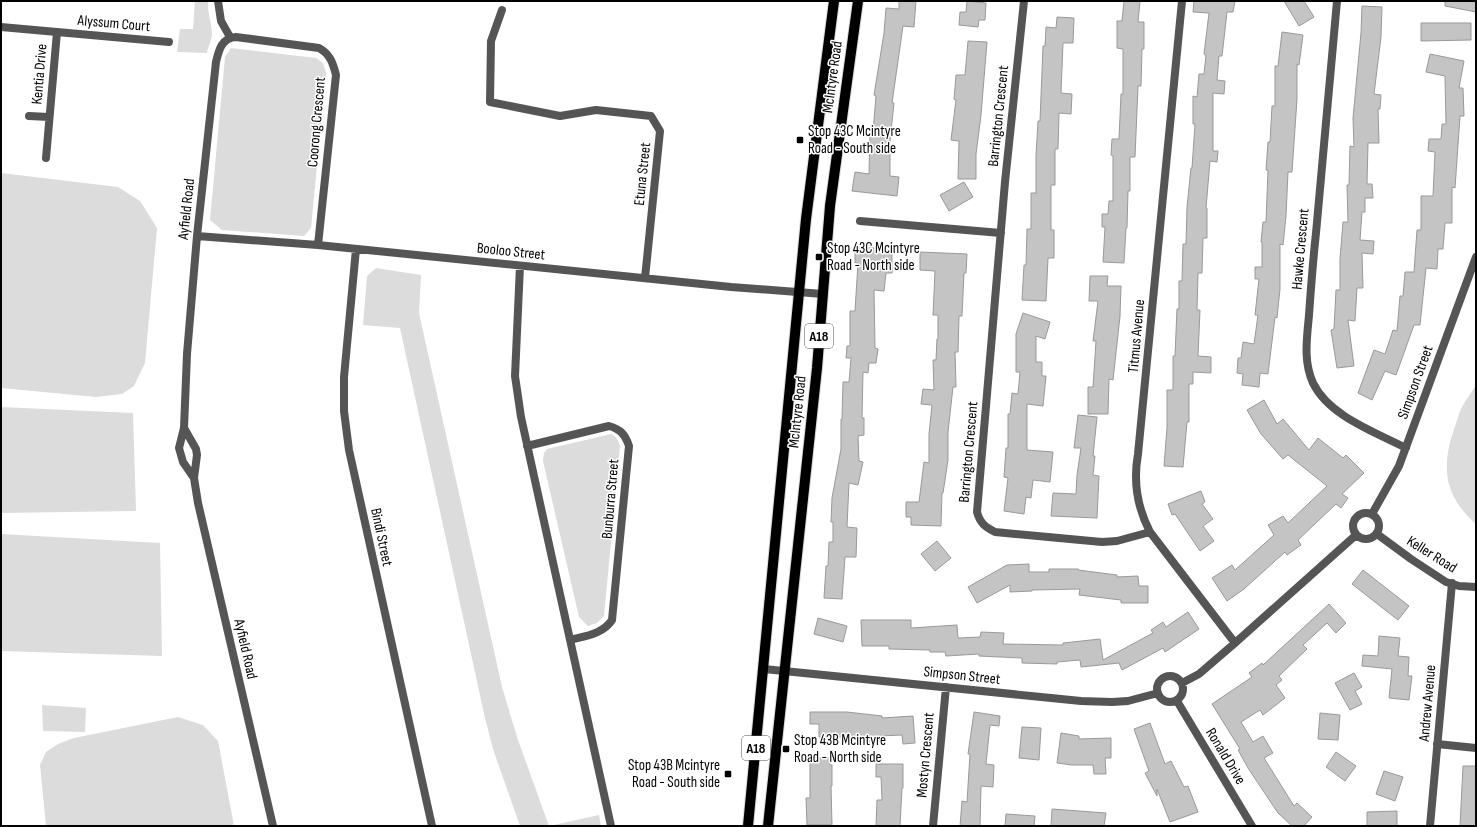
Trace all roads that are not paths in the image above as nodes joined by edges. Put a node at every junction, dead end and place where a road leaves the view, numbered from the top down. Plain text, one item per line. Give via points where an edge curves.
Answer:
1 (218, 1) edge
2 (834, 1) edge
3 (858, 1) edge
4 (1024, 1) edge
5 (1182, 1) edge
6 (1337, 1) edge
7 (502, 10) dead end
8 (1, 27) edge
9 (57, 32) junction
10 (230, 37) junction
11 (169, 42) dead end
12 (29, 116) dead end
13 (49, 118) junction
14 (46, 158) dead end
15 (860, 221) dead end
16 (1001, 233) junction
17 (197, 236) junction
18 (318, 245) junction
19 (356, 249) junction
20 (1476, 257) edge
21 (520, 266) junction
22 (645, 278) junction
23 (799, 292) junction
24 (823, 294) junction
25 (184, 428) junction
26 (527, 446) junction
27 (1406, 448) junction
28 (194, 478) junction
29 (1372, 514) junction
30 (1150, 532) junction
31 (1377, 534) junction
32 (1356, 535) junction
33 (1452, 584) junction
34 (1476, 588) edge
35 (570, 640) junction
36 (1235, 643) junction
37 (764, 669) junction
38 (785, 672) junction
39 (1182, 683) junction
40 (946, 687) junction
41 (1158, 693) junction
42 (1177, 701) junction
43 (1437, 744) junction
44 (1476, 748) edge
45 (273, 826) edge
46 (432, 826) edge
47 (611, 826) edge
48 (748, 826) edge
49 (768, 826) edge
50 (933, 826) edge
51 (1252, 826) edge
52 (1430, 826) edge

1 - 10 street via 221,21
2 - 23 main road, McIntyre Road / A18
3 - 24 main road, McIntyre Road / A18 via 830,206
4 - 16 street, Barrington Crescent
5 - 30 street, Titmus Avenue via 1136,473 1139,506
6 - 27 street, Hawke Crescent via 1306,360 1313,382 1330,405 1346,417
7 - 22 street, Etuna Street via 491,41 490,102 560,116 596,110 651,116 660,131
8 - 9 street, Alyssum Court
9 - 11 street, Alyssum Court
9 - 13 street, Kentia Drive
10 - 17 street, Ayfield Road via 222,43 216,62
10 - 18 street, Coorong Crescent via 319,48 333,63 336,75
12 - 13 street, Kentia Drive
13 - 14 street, Kentia Drive
15 - 16 street
16 - 30 street, Barrington Crescent via 977,503 980,521 995,532 1102,542 1117,541
17 - 18 street, Booloo Street
17 - 25 street, Ayfield Road via 187,354
18 - 19 street, Booloo Street
19 - 21 street, Booloo Street
19 - 46 street, Bindi Street via 344,377 344,411 349,450
20 - 27 street, Simpson Street
21 - 22 street, Booloo Street
21 - 26 street via 515,376
22 - 23 street, Booloo Street
23 - 24 street, Booloo Street
23 - 37 main road, McIntyre Road / A18
24 - 38 main road, McIntyre Road / A18
25 - 28 street, Ayfield Road via 196,449
25 - 28 street, Ayfield Road via 180,454
26 - 35 street
26 - 35 street, Bunburra Street via 608,426 622,432 628,446 612,620 599,632
27 - 29 street, Simpson Street via 1399,466
28 - 45 street, Ayfield Road
29 - 31 street via 1380,523
29 - 32 street via 1364,512 1356,517 1353,528
30 - 36 street, Titmus Avenue
31 - 32 street via 1368,539
31 - 33 street, Keller Road via 1436,576
32 - 36 street
33 - 34 street, Keller Road
33 - 43 street, Andrew Avenue
35 - 47 street
36 - 39 street via 1199,674
37 - 38 street, Simpson Street
37 - 48 main road, McIntyre Road / A18
38 - 40 street, Simpson Street
38 - 49 main road, McIntyre Road / A18
39 - 41 street via 1174,676 1164,678 1158,686
39 - 42 street via 1183,692
40 - 41 street, Simpson Street via 1112,702
40 - 50 street, Mostyn Crescent
41 - 42 street via 1167,702
42 - 51 street, Ronald Drive
43 - 44 street
43 - 52 street, Andrew Avenue

